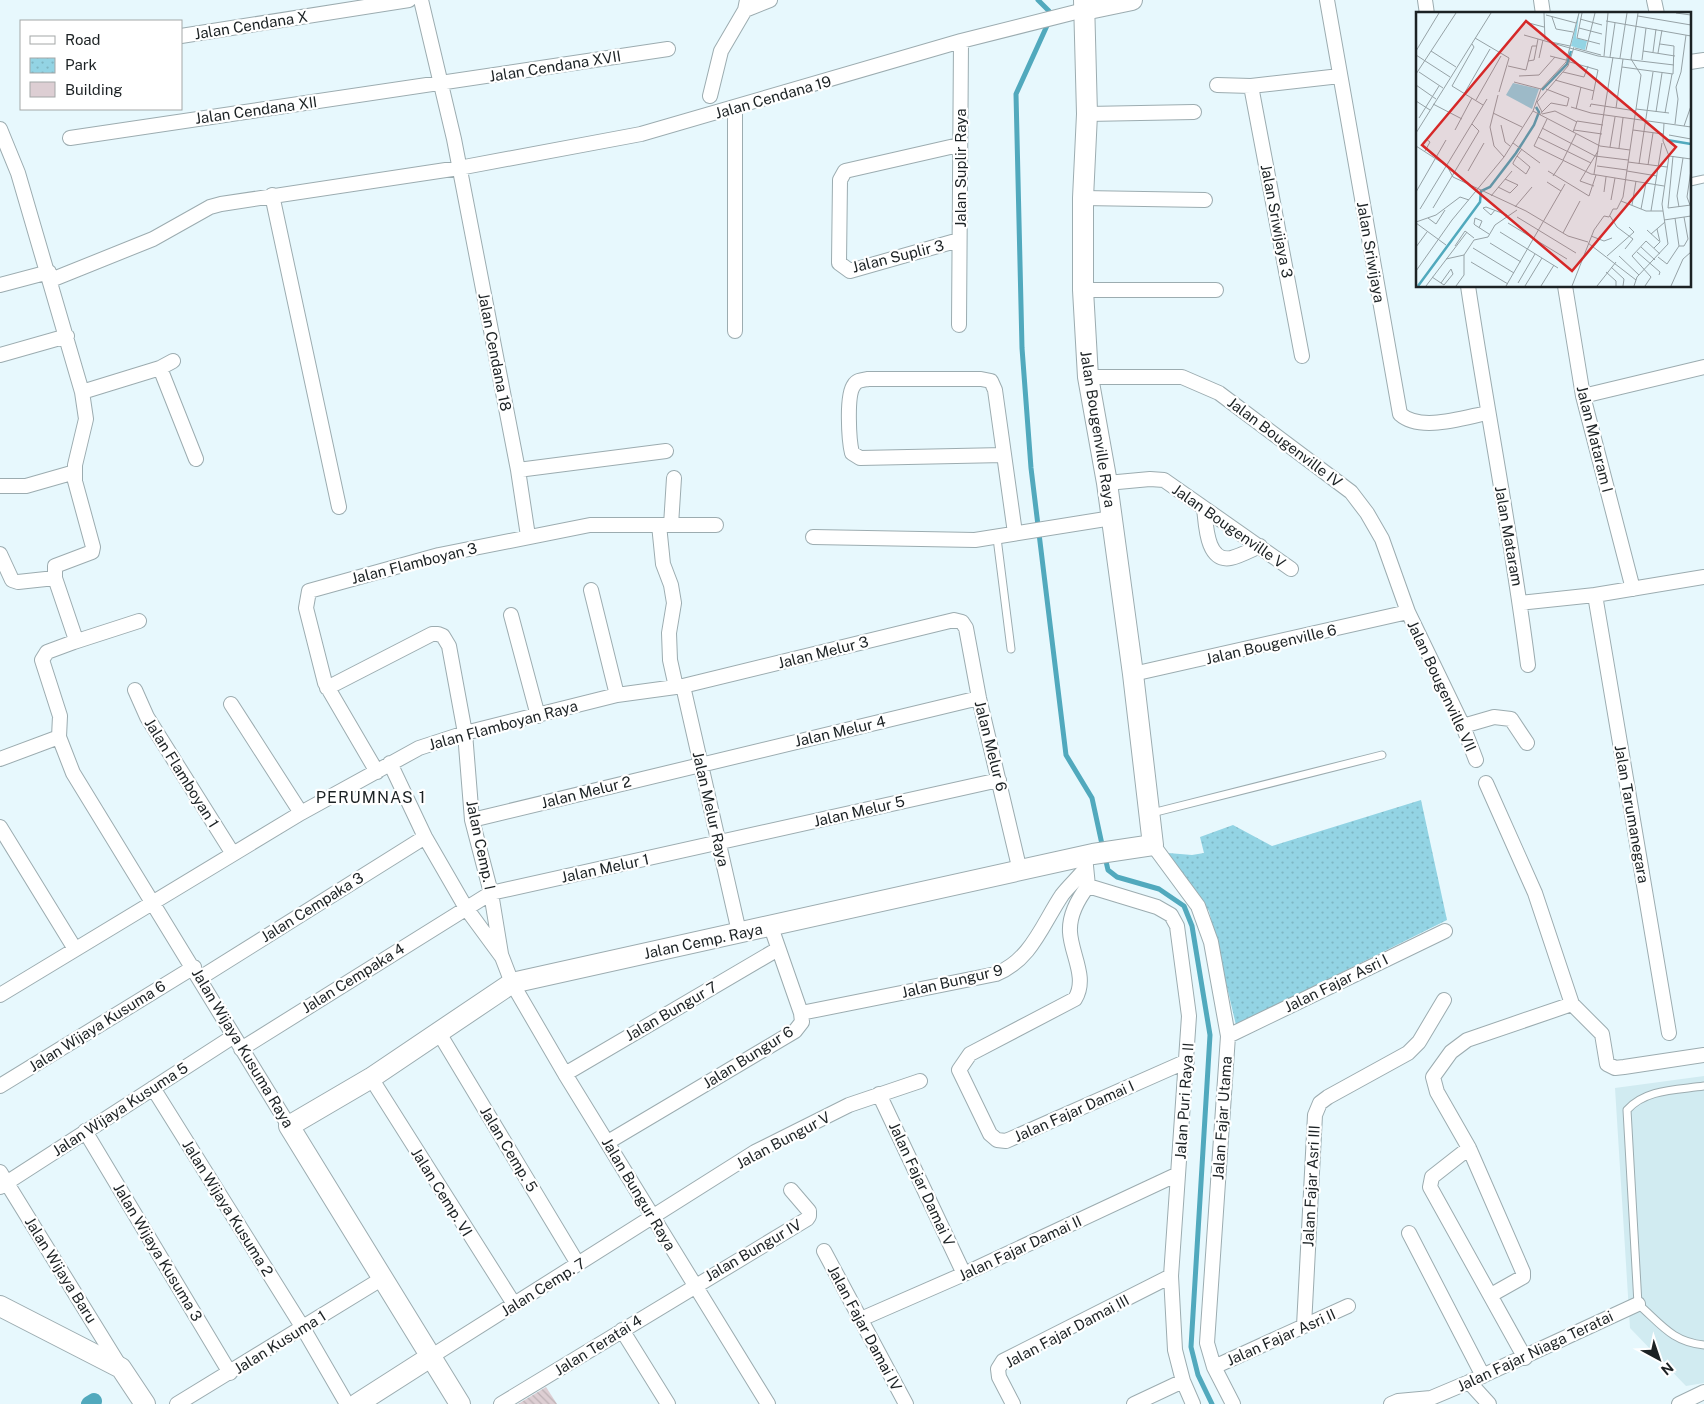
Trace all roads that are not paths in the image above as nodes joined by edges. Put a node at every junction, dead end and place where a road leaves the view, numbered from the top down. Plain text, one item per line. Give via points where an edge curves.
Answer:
1 (410, 0) edge
2 (421, 0) edge
3 (770, 0) edge
4 (1132, 0) edge
5 (1327, 0) edge
6 (746, 5) edge
7 (1084, 5) edge
8 (182, 36) edge
9 (960, 41) junction
10 (668, 49) dead end
11 (1340, 76) junction
12 (442, 83) junction
13 (1217, 86) dead end
14 (1251, 86) junction
15 (710, 96) dead end
16 (735, 108) junction
17 (1194, 112) dead end
18 (1087, 114) junction
19 (0, 129) edge
20 (70, 138) dead end
21 (959, 145) junction
22 (459, 168) junction
23 (272, 195) junction
24 (1083, 198) junction
25 (1205, 200) dead end
26 (959, 240) junction
27 (50, 276) junction
28 (0, 285) edge
29 (1468, 288) edge
30 (1565, 288) edge
31 (1083, 290) junction
32 (1216, 290) dead end
33 (959, 325) dead end
34 (735, 331) dead end
35 (67, 336) junction
36 (0, 355) edge
37 (1302, 356) dead end
38 (173, 361) dead end
39 (1704, 367) edge
40 (160, 368) junction
41 (1088, 378) junction
42 (82, 392) junction
43 (1583, 396) junction
44 (1487, 413) junction
45 (666, 451) dead end
46 (1004, 456) junction
47 (196, 459) dead end
48 (518, 470) junction
49 (75, 472) junction
50 (674, 478) dead end
51 (1107, 483) junction
52 (0, 486) edge
53 (339, 507) dead end
54 (1204, 508) junction
55 (1112, 518) junction
56 (665, 525) junction
57 (716, 525) dead end
58 (1022, 531) junction
59 (528, 536) junction
60 (813, 537) dead end
61 (997, 538) junction
62 (1260, 546) junction
63 (0, 554) edge
64 (1291, 569) dead end
65 (1704, 577) edge
66 (55, 578) junction
67 (1633, 589) junction
68 (592, 590) dead end
69 (1595, 595) junction
70 (1520, 603) junction
71 (1408, 612) junction
72 (511, 615) dead end
73 (139, 621) dead end
74 (962, 622) joint
75 (74, 642) junction
76 (1011, 650) dead end
77 (1528, 664) dead end
78 (1133, 674) junction
79 (680, 686) junction
80 (327, 688) junction
81 (135, 690) dead end
82 (617, 695) junction
83 (979, 698) junction
84 (231, 704) dead end
85 (538, 716) junction
86 (1463, 726) junction
87 (465, 733) junction
88 (58, 737) junction
89 (1527, 744) dead end
90 (1382, 755) dead end
91 (0, 759) edge
92 (1476, 760) dead end
93 (390, 763) junction
94 (700, 765) junction
95 (377, 772) junction
96 (999, 780) junction
97 (1486, 782) dead end
98 (301, 813) junction
99 (1149, 814) junction
100 (472, 820) junction
101 (0, 827) edge
102 (425, 837) junction
103 (719, 843) junction
104 (1153, 845) junction
105 (233, 854) junction
106 (1088, 860) junction
107 (1020, 871) junction
108 (1088, 886) junction
109 (491, 893) junction
110 (153, 901) junction
111 (466, 908) junction
112 (771, 927) junction
113 (1445, 931) dead end
114 (739, 932) junction
115 (75, 949) junction
116 (778, 949) junction
117 (502, 957) junction
118 (197, 972) junction
119 (512, 983) junction
120 (0, 995) edge
121 (1444, 1000) dead end
122 (1572, 1004) junction
123 (801, 1013) junction
124 (1669, 1033) dead end
125 (439, 1034) junction
126 (234, 1036) junction
127 (1228, 1036) junction
128 (241, 1049) junction
129 (1704, 1055) edge
130 (1187, 1061) junction
131 (565, 1074) junction
132 (371, 1078) junction
133 (920, 1081) dead end
134 (0, 1086) edge
135 (1704, 1086) edge
136 (153, 1088) junction
137 (879, 1094) junction
138 (289, 1126) junction
139 (85, 1131) junction
140 (608, 1142) junction
141 (1469, 1148) junction
142 (1178, 1174) junction
143 (2, 1180) edge
144 (791, 1190) dead end
145 (654, 1217) junction
146 (1409, 1233) dead end
147 (824, 1251) dead end
148 (578, 1264) junction
149 (964, 1274) junction
150 (1172, 1276) junction
151 (382, 1278) junction
152 (694, 1285) junction
153 (1490, 1295) junction
154 (514, 1304) junction
155 (1638, 1304) junction
156 (0, 1306) edge
157 (1348, 1306) dead end
158 (861, 1319) junction
159 (1304, 1326) junction
160 (303, 1328) junction
161 (622, 1330) junction
162 (1704, 1345) edge
163 (432, 1356) junction
164 (1525, 1358) junction
165 (1214, 1367) junction
166 (121, 1368) junction
167 (230, 1373) junction
168 (1484, 1376) junction
169 (1183, 1381) junction
170 (1469, 1382) junction
171 (1704, 1392) edge
172 (1427, 1401) edge
173 (145, 1404) edge
174 (177, 1404) edge
175 (347, 1404) edge
176 (357, 1404) edge
177 (460, 1404) edge
178 (500, 1404) edge
179 (668, 1404) edge
180 (768, 1404) edge
181 (906, 1404) edge
182 (1013, 1404) edge
183 (1134, 1404) edge
184 (1193, 1404) edge
185 (1233, 1404) edge
186 (1390, 1404) edge
187 (1488, 1404) edge
188 (1679, 1404) edge

1 - 8 street, Jalan Cendana X
2 - 12 street, Jalan Cendana 18
3 - 6 street
4 - 7 street
5 - 11 street, Jalan Sriwijaya
6 - 15 street via 721,50
7 - 9 street, Jalan Cendana 19 via 1059,16
7 - 18 street, Jalan Bougenville Raya
9 - 16 street, Jalan Cendana 19
9 - 21 street, Jalan Suplir Raya
10 - 12 street, Jalan Cendana XVII
11 - 14 street
11 - 44 street, Jalan Sriwijaya via 1400,414 1406,420 1424,424
12 - 20 street, Jalan Cendana XII
12 - 22 street, Jalan Cendana 18
13 - 14 street
14 - 37 street, Jalan Sriwijaya 3
16 - 22 street, Jalan Cendana 19 via 640,134
16 - 34 street
17 - 18 street
18 - 24 street, Jalan Bougenville Raya
19 - 27 street via 18,172
21 - 26 street, Jalan Suplir Raya
21 - 26 street, Jalan Suplir 3 via 845,171 840,180 839,262 850,271
22 - 23 street, Jalan Cendana 19
22 - 48 street, Jalan Cendana 18
23 - 27 street, Jalan Cendana 19 via 210,208 153,239
23 - 53 street
24 - 25 street
24 - 31 street, Jalan Bougenville Raya
26 - 33 street, Jalan Suplir Raya
27 - 28 street, Jalan Cendana 19
27 - 35 street
29 - 44 street, Jalan Mataram
30 - 43 street, Jalan Mataram I
31 - 32 street
31 - 41 street, Jalan Bougenville Raya
35 - 36 street
35 - 42 street
38 - 40 street
39 - 43 street
40 - 42 street
40 - 47 street
41 - 51 street, Jalan Bougenville Raya
41 - 71 street, Jalan Bougenville IV via 1182,377 1219,393 1262,424 1351,492 1382,539
42 - 49 street via 86,419
43 - 67 street, Jalan Mataram I
44 - 70 street, Jalan Mataram
45 - 48 street
46 - 46 street via 860,458 852,453 850,446 852,386 858,380 868,379 991,381
46 - 58 street
48 - 59 street, Jalan Cendana 18
49 - 52 street via 26,486
49 - 66 street via 93,547 92,552 55,566
50 - 56 street, Jalan Melur Raya
51 - 54 street, Jalan Bougenville V via 1164,480
51 - 55 street, Jalan Bougenville Raya
54 - 62 street, Jalan Bougenville V
54 - 62 street via 1209,542 1222,557 1230,558
55 - 58 street
55 - 78 street, Jalan Bougenville Raya
56 - 57 street, Jalan Flamboyan 3
56 - 59 street, Jalan Flamboyan 3 via 590,525
56 - 79 street, Jalan Melur Raya via 663,564 674,603 669,633 670,660
58 - 61 street
59 - 80 street, Jalan Flamboyan 3 via 439,555 309,591 306,608
60 - 61 street
61 - 76 lane
62 - 64 street, Jalan Bougenville V
63 - 66 street via 12,580
65 - 67 street, Jalan Mataram
66 - 75 street via 75,632
67 - 69 street, Jalan Mataram
68 - 82 street
69 - 70 street, Jalan Mataram
69 - 124 street, Jalan Tarumanegara
70 - 77 street
71 - 78 street, Jalan Bougenville 6
71 - 86 street, Jalan Bougenville VII
72 - 85 street
73 - 75 street
74 - 79 street, Jalan Melur 3 via 954,620
74 - 83 street, Jalan Melur 6 via 966,628
75 - 88 street via 47,652 42,660 60,716
78 - 99 street, Jalan Bougenville Raya
79 - 82 street, Jalan Flamboyan Raya
79 - 94 street, Jalan Melur Raya
80 - 87 street, Jalan Cemp. I via 432,634 443,636 448,646
80 - 95 street, Jalan Flamboyan 3
81 - 105 street, Jalan Flamboyan 1 via 147,718
82 - 85 street, Jalan Flamboyan Raya
83 - 94 street, Jalan Melur 4
83 - 96 street, Jalan Melur 6
84 - 98 street
85 - 87 street, Jalan Flamboyan Raya
86 - 89 street via 1494,717 1510,719
86 - 92 street, Jalan Bougenville VII
87 - 93 street, Jalan Flamboyan Raya via 419,748
87 - 100 street, Jalan Cemp. I
88 - 91 street
88 - 110 street, Jalan Wijaya Kusuma Raya via 73,773
90 - 99 lane
93 - 95 street, Jalan Flamboyan Raya
93 - 102 street, Jalan Cemp. I
94 - 100 street, Jalan Melur 2
94 - 103 street, Jalan Melur Raya
95 - 98 street, Jalan Flamboyan Raya
96 - 103 street, Jalan Melur 5
96 - 107 street, Jalan Melur 6
97 - 122 street via 1535,892
98 - 105 street, Jalan Flamboyan Raya
99 - 104 street, Jalan Bougenville Raya
100 - 109 street, Jalan Cemp. I
101 - 115 street
102 - 111 street, Jalan Cemp. I
102 - 118 street, Jalan Cempaka 3
103 - 109 street, Jalan Melur 1
103 - 114 street, Jalan Melur Raya
104 - 106 street, Jalan Cemp. Raya via 1118,849
104 - 127 street, Jalan Fajar Utama via 1198,906 1211,942
105 - 110 street, Jalan Flamboyan Raya
106 - 107 street, Jalan Cemp. Raya
106 - 108 street
106 - 123 street, Jalan Bungur 9 via 1029,950 1010,968 996,974
107 - 112 street, Jalan Cemp. Raya
108 - 130 street, Jalan Puri Raya II via 1157,907 1174,920 1189,1016
108 - 130 street, Jalan Fajar Damai I via 1072,914 1070,931 1081,981 1075,999 970,1054 959,1070 990,1134 997,1140 1006,1141
109 - 111 street, Jalan Melur 1
109 - 117 street, Jalan Cemp. I
110 - 115 street, Jalan Flamboyan Raya
110 - 118 street, Jalan Wijaya Kusuma Raya
111 - 117 street, Jalan Cemp. I
111 - 128 street, Jalan Cempaka 4
112 - 114 street, Jalan Cemp. Raya
112 - 116 street, Jalan Bungur 6
113 - 127 street, Jalan Fajar Asri I
114 - 119 street, Jalan Cemp. Raya
115 - 120 street, Jalan Flamboyan Raya
116 - 123 street, Jalan Bungur 6
116 - 131 street, Jalan Bungur 7
117 - 119 street, Jalan Cemp. I
118 - 126 street, Jalan Wijaya Kusuma Raya
118 - 134 street, Jalan Wijaya Kusuma 6
119 - 125 street, Jalan Cemp. Raya
119 - 131 street, Jalan Bungur Raya
121 - 159 street, Jalan Fajar Asri III via 1419,1042 1399,1060 1320,1103 1315,1115
122 - 129 street via 1602,1034 1606,1061 1611,1067
122 - 141 street via 1467,1040 1441,1063 1434,1084
123 - 140 street, Jalan Bungur 6 via 802,1022 795,1031
125 - 132 street, Jalan Cemp. Raya
125 - 148 street, Jalan Cemp. 5
126 - 128 street, Jalan Wijaya Kusuma Raya
126 - 136 street, Jalan Wijaya Kusuma 5
127 - 165 street, Jalan Fajar Utama via 1207,1335
128 - 138 street, Jalan Wijaya Kusuma Raya
130 - 142 street, Jalan Puri Raya II
131 - 140 street, Jalan Bungur Raya
132 - 138 street, Jalan Cemp. Raya
132 - 154 street, Jalan Cemp. VI
133 - 137 street, Jalan Bungur V
135 - 155 lane via 1649,1095 1636,1100 1627,1110
136 - 139 street, Jalan Wijaya Kusuma 5
136 - 160 street, Jalan Wijaya Kusuma 2
137 - 145 street, Jalan Bungur V via 849,1105 756,1152
137 - 149 street, Jalan Fajar Damai V
138 - 151 street, Jalan Wijaya Kusuma Raya
139 - 143 street, Jalan Wijaya Kusuma 5
139 - 167 street, Jalan Wijaya Kusuma 3
140 - 145 street, Jalan Bungur Raya
141 - 153 street via 1523,1272 1523,1277
141 - 153 street via 1432,1177 1430,1187
142 - 149 street, Jalan Fajar Damai II
142 - 150 street, Jalan Puri Raya II
143 - 166 street, Jalan Wijaya Baru
144 - 152 street, Jalan Bungur IV via 808,1211 807,1219
145 - 148 street, Jalan Cemp. 7
145 - 152 street, Jalan Bungur Raya
146 - 168 street
147 - 158 street, Jalan Fajar Damai IV
148 - 154 street, Jalan Cemp. 7
149 - 158 street, Jalan Fajar Damai II
150 - 169 street, Jalan Puri Raya II via 1174,1341
150 - 182 street, Jalan Fajar Damai III via 1003,1361 998,1369 999,1377
151 - 160 street, Jalan Kusuma 1
151 - 163 street, Jalan Wijaya Kusuma Raya
152 - 161 street, Jalan Teratai 4
152 - 180 street, Jalan Bungur Raya
153 - 164 street
154 - 163 street, Jalan Cemp. 7
155 - 162 lane via 1676,1338 1685,1343
155 - 164 street, Jalan Fajar Niaga Teratai
156 - 166 street
157 - 159 street, Jalan Fajar Asri II
158 - 181 street, Jalan Fajar Damai IV
159 - 165 street, Jalan Fajar Asri II
160 - 167 street, Jalan Kusuma 1
160 - 175 street, Jalan Wijaya Kusuma 2
161 - 178 street, Jalan Teratai 4
161 - 179 street
163 - 176 street
163 - 177 street, Jalan Wijaya Kusuma Raya
164 - 168 street, Jalan Fajar Niaga Teratai
165 - 185 street, Jalan Fajar Utama
166 - 173 street
167 - 174 street, Jalan Kusuma 1
168 - 170 street, Jalan Fajar Niaga Teratai
169 - 183 street
169 - 184 street, Jalan Puri Raya II
170 - 172 street, Jalan Fajar Niaga Teratai
170 - 187 street
171 - 188 street
172 - 186 street, Jalan Fajar Niaga Teratai

